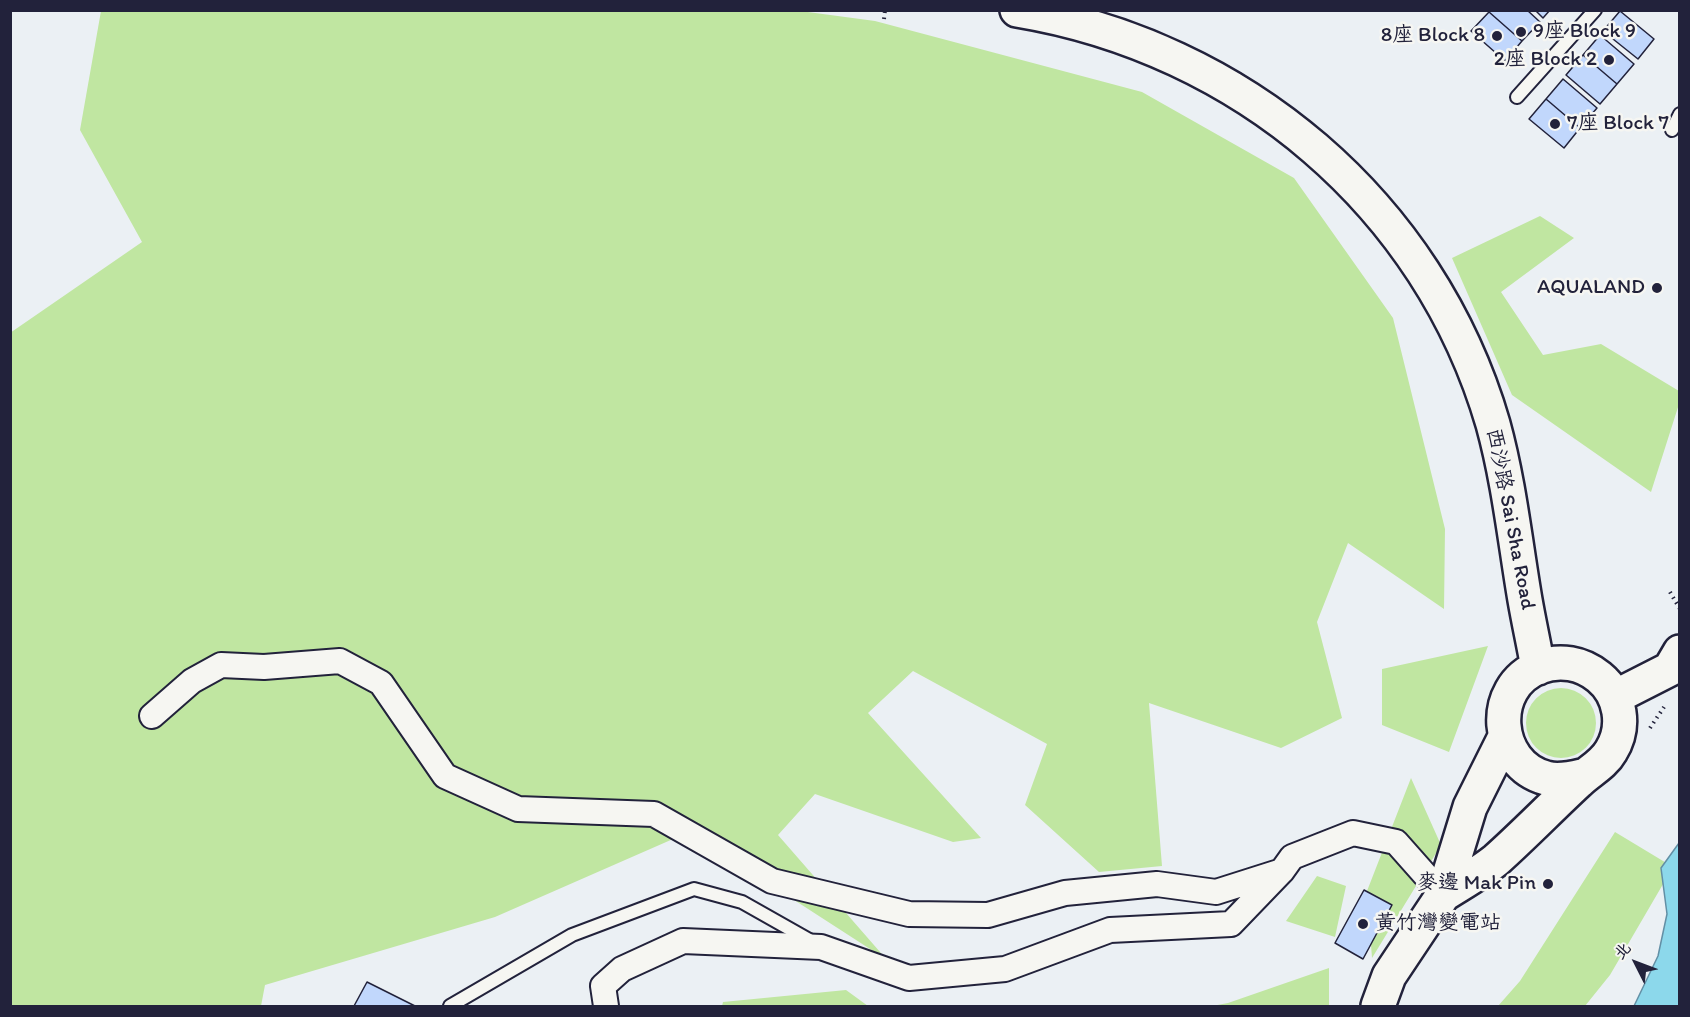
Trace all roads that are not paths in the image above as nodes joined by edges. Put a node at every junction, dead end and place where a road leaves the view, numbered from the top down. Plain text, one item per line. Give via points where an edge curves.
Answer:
1 (1017, 10) edge
2 (1595, 10) edge
3 (1517, 97) dead end
4 (1680, 114) edge
5 (1672, 130) dead end
6 (1680, 652) edge
7 (1538, 668) junction
8 (1615, 697) junction
9 (152, 716) dead end
10 (1505, 737) junction
11 (1586, 775) junction
12 (1282, 872) junction
13 (1443, 895) junction
14 (821, 947) junction
15 (450, 1006) edge
16 (606, 1006) edge
17 (1378, 1006) edge

1 - 7 main road, 西沙路 Sai Sha Road via 1131,40 1230,86 1293,129 1325,157 1406,245 1463,345 1493,424 1513,513
2 - 3 lane
4 - 5 lane
6 - 8 main road via 1670,669
7 - 8 main road via 1560,663 1582,667 1602,679
7 - 10 main road via 1521,679 1508,696 1503,716
8 - 11 main road via 1620,719 1616,742 1604,761
9 - 12 street via 192,681 220,665 264,667 340,661 381,683 445,776 518,809 654,814 772,880 909,914 988,915 1065,893 1157,884 1216,892
10 - 11 main road via 1513,755 1527,770 1546,778 1566,780
10 - 13 main road via 1470,807
11 - 13 main road via 1495,860
12 - 13 street via 1292,857 1353,833 1396,842
12 - 14 street via 1231,924 1110,930 1005,969 909,978
13 - 17 main road via 1389,976
14 - 15 lane via 742,902 694,889 572,935
14 - 16 street via 683,940 622,969 603,986

